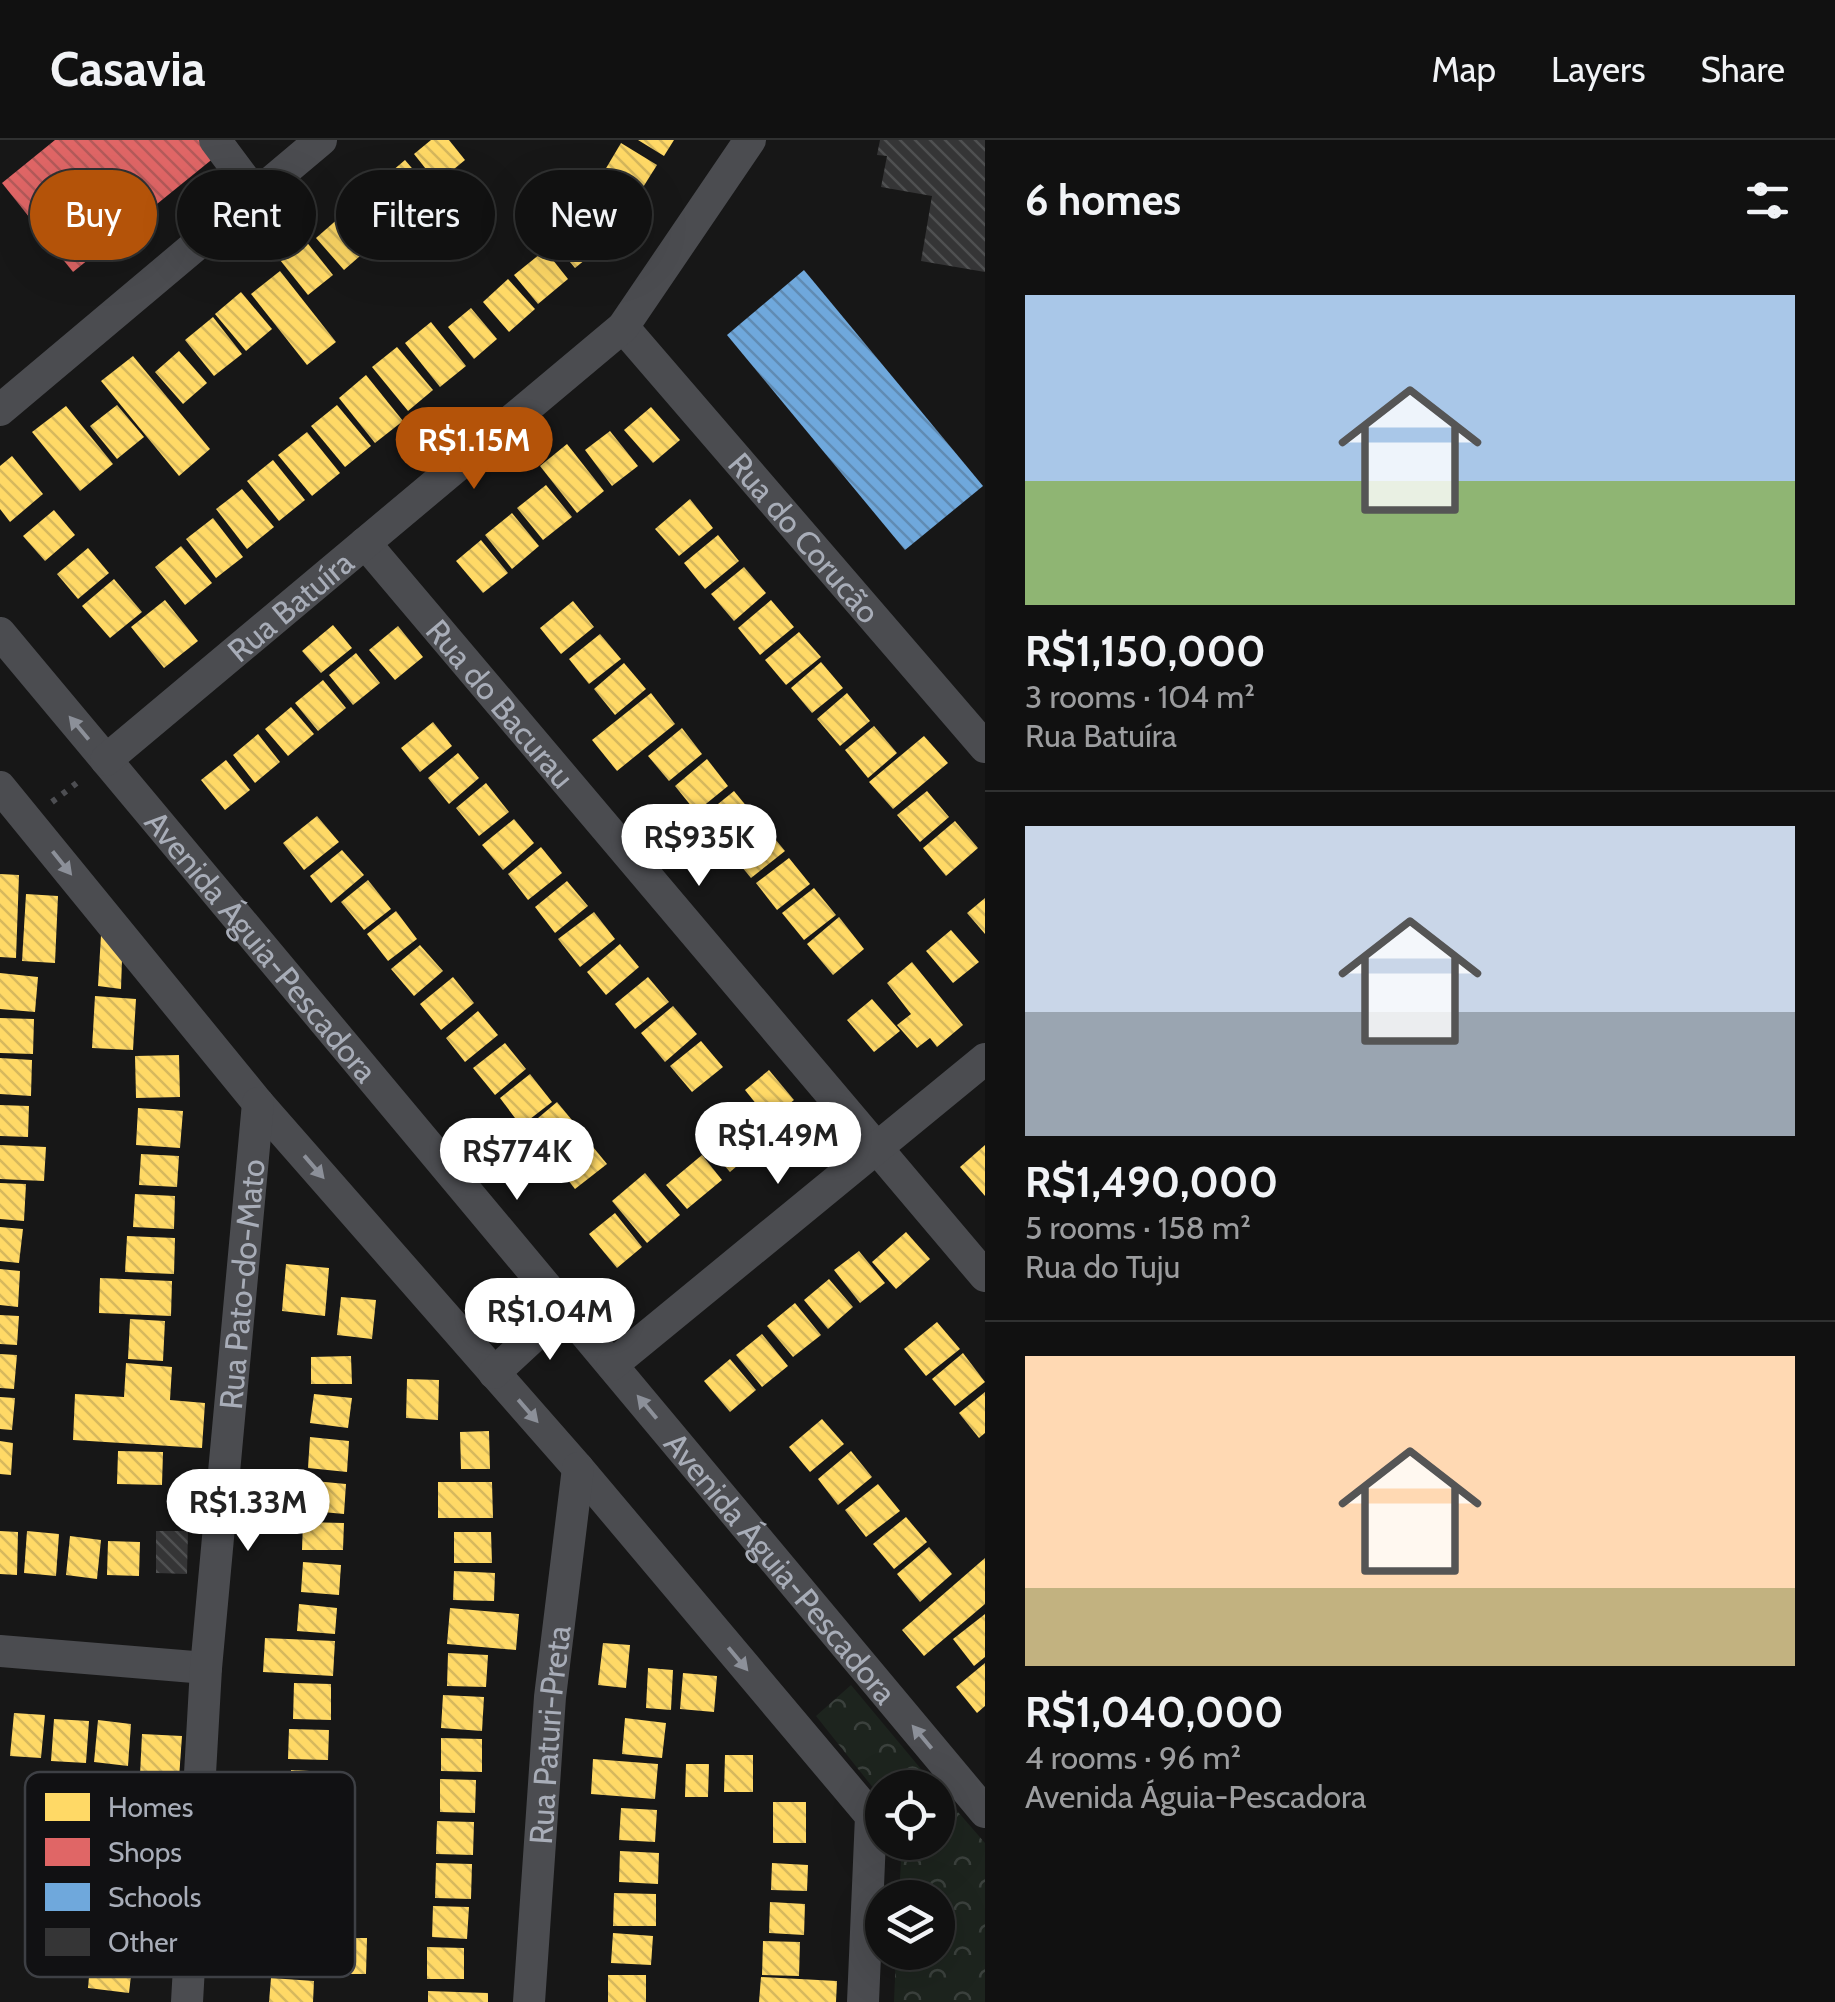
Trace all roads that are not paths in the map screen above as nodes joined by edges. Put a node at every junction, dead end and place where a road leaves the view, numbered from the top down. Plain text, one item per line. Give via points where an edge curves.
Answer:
1 (214, 140) edge
2 (321, 140) edge
3 (750, 140) edge
4 (237, 170) edge
5 (286, 170) edge
6 (179, 260) edge
7 (623, 327) junction
8 (0, 410) edge
9 (365, 543) junction
10 (0, 634) edge
11 (985, 747) edge
12 (106, 760) junction
13 (0, 787) edge
14 (985, 1059) edge
15 (258, 1103) junction
16 (877, 1146) junction
17 (985, 1276) edge
18 (564, 1308) junction
19 (612, 1365) junction
20 (494, 1372) junction
21 (578, 1468) junction
22 (0, 1651) edge
23 (206, 1668) junction
24 (200, 1772) edge
25 (985, 1812) edge
26 (188, 1977) edge
27 (187, 2002) edge
28 (529, 2002) edge
29 (862, 2002) edge

1 - 4 street
2 - 5 street
3 - 7 street, Rua Batuíra
6 - 8 street
7 - 9 street, Rua Batuíra
7 - 11 street, Rua do Corucão
9 - 12 street, Rua Batuíra
9 - 16 street, Rua do Bacurau
12 -> 10 street, Avenida Águia-Pescadora
12 - 18 street, Avenida Águia-Pescadora
13 -> 15 street
14 - 16 street
15 -> 20 street
15 - 23 street, Rua Pato-do-Mato
16 - 17 street, Rua do Bacurau
16 - 19 street
18 - 19 street, Avenida Águia-Pescadora
18 - 20 street
25 -> 19 street, Avenida Águia-Pescadora
20 -> 21 street
21 - 28 street, Rua Paturi-Preta via 550,1696
21 -> 29 street via 871,1816
22 - 23 street
23 - 24 street, Rua Pato-do-Mato
26 - 27 street, Rua Pato-do-Mato

